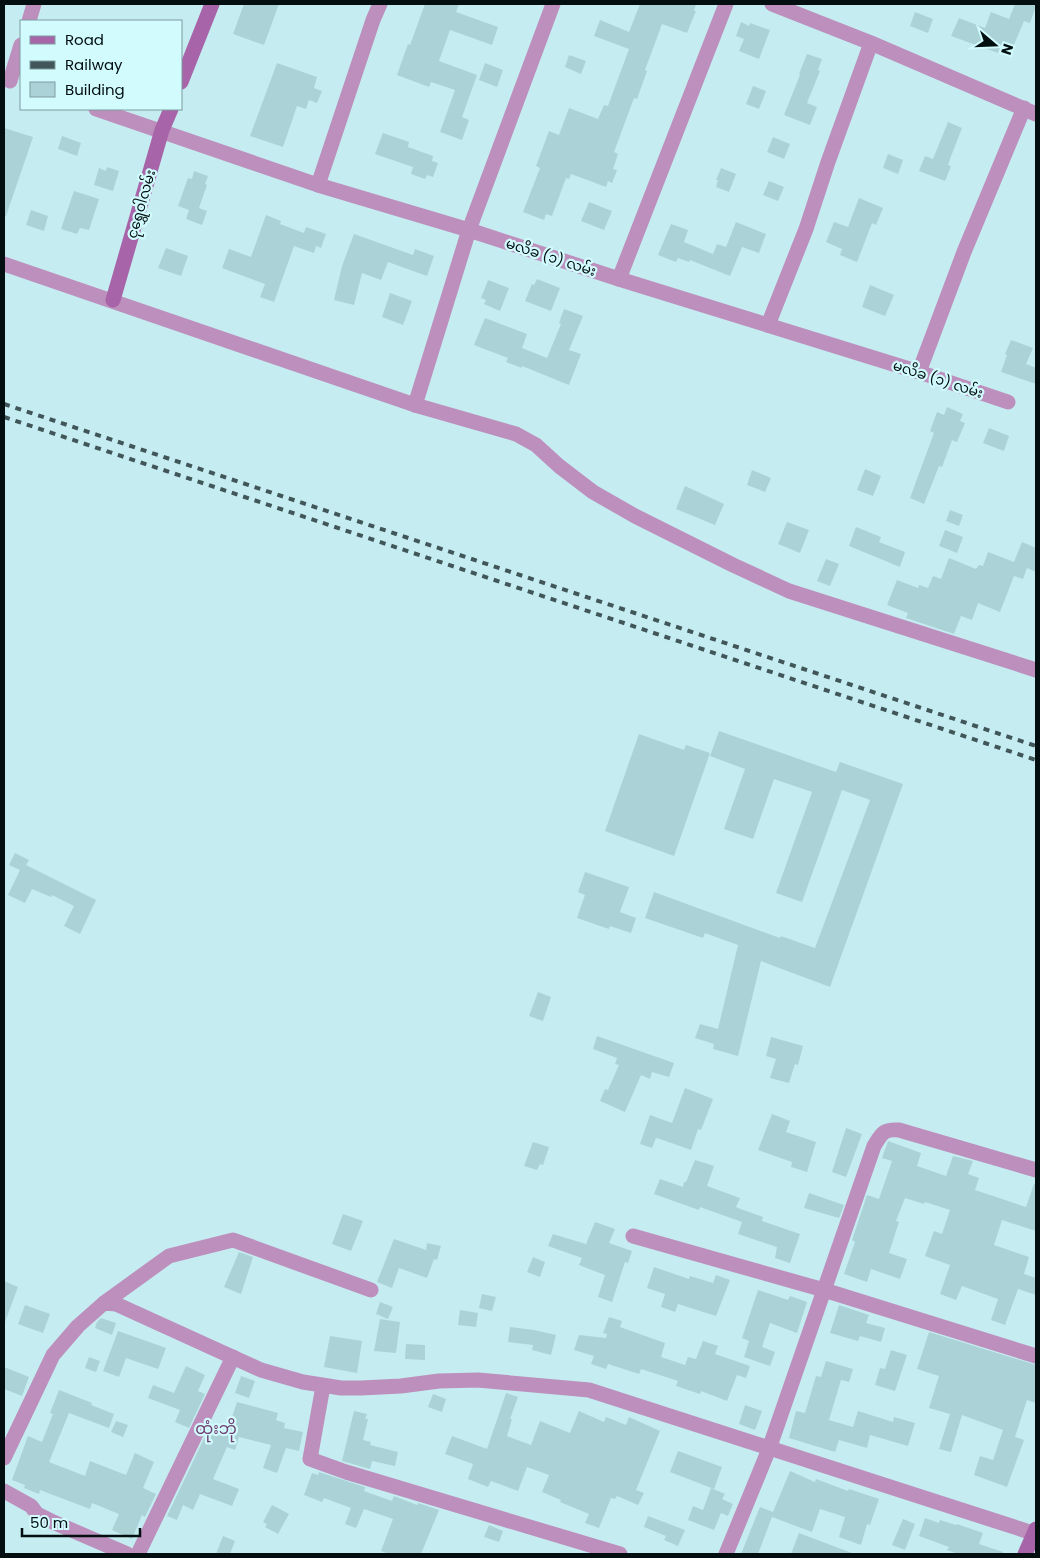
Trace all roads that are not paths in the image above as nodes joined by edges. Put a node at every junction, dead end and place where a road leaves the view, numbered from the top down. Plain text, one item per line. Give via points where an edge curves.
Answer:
1 (34, 4) edge
2 (212, 4) edge
3 (380, 4) edge
4 (553, 4) edge
5 (726, 4) edge
6 (772, 4) edge
7 (29, 20) edge
8 (871, 43) junction
9 (20, 49) edge
10 (182, 79) edge
11 (12, 81) edge
12 (99, 110) edge
13 (171, 110) edge
14 (1030, 111) edge
15 (162, 130) junction
16 (318, 185) junction
17 (469, 230) junction
18 (4, 264) edge
19 (619, 279) junction
20 (112, 300) junction
21 (768, 325) junction
22 (919, 372) junction
23 (1008, 402) dead end
24 (415, 405) junction
25 (1036, 670) edge
26 (1036, 1170) edge
27 (632, 1236) dead end
28 (371, 1290) dead end
29 (824, 1290) junction
30 (104, 1303) junction
31 (1036, 1356) edge
32 (233, 1357) junction
33 (323, 1386) junction
34 (769, 1449) junction
35 (4, 1458) edge
36 (4, 1491) edge
37 (1036, 1533) edge
38 (127, 1554) edge
39 (138, 1554) edge
40 (620, 1554) edge
41 (726, 1554) edge
42 (1025, 1554) edge

1 - 7 street
2 - 10 street
3 - 16 street
4 - 17 street
5 - 19 street
6 - 8 street
8 - 14 street
8 - 21 street via 806,229
9 - 11 street
12 - 15 street, မလိခ (၁) လမ်း
13 - 15 street, ငုရွှေဝါလမ်း
14 - 22 street via 964,252
15 - 16 street, မလိခ (၁) လမ်း
15 - 20 street, ငုရွှေဝါလမ်း
16 - 17 street, မလိခ (၁) လမ်း
17 - 19 street, မလိခ (၁) လမ်း
17 - 24 street
18 - 20 street
19 - 21 street, မလိခ (၁) လမ်း
20 - 24 street
21 - 22 street, မလိခ (၁) လမ်း
22 - 23 street, မလိခ (၁) လမ်း
24 - 25 street via 516,434 536,445 609,502 789,591
26 - 29 street via 888,1129 874,1146
27 - 29 street
28 - 30 street via 234,1240 169,1256
29 - 31 street
29 - 34 street
30 - 32 street via 116,1304
30 - 35 street via 53,1355
32 - 33 street via 261,1370
32 - 39 street
33 - 34 street via 361,1388 478,1380 589,1390
33 - 40 street via 310,1459
34 - 37 street
34 - 41 street
36 - 38 street via 31,1506 37,1514
37 - 42 street

